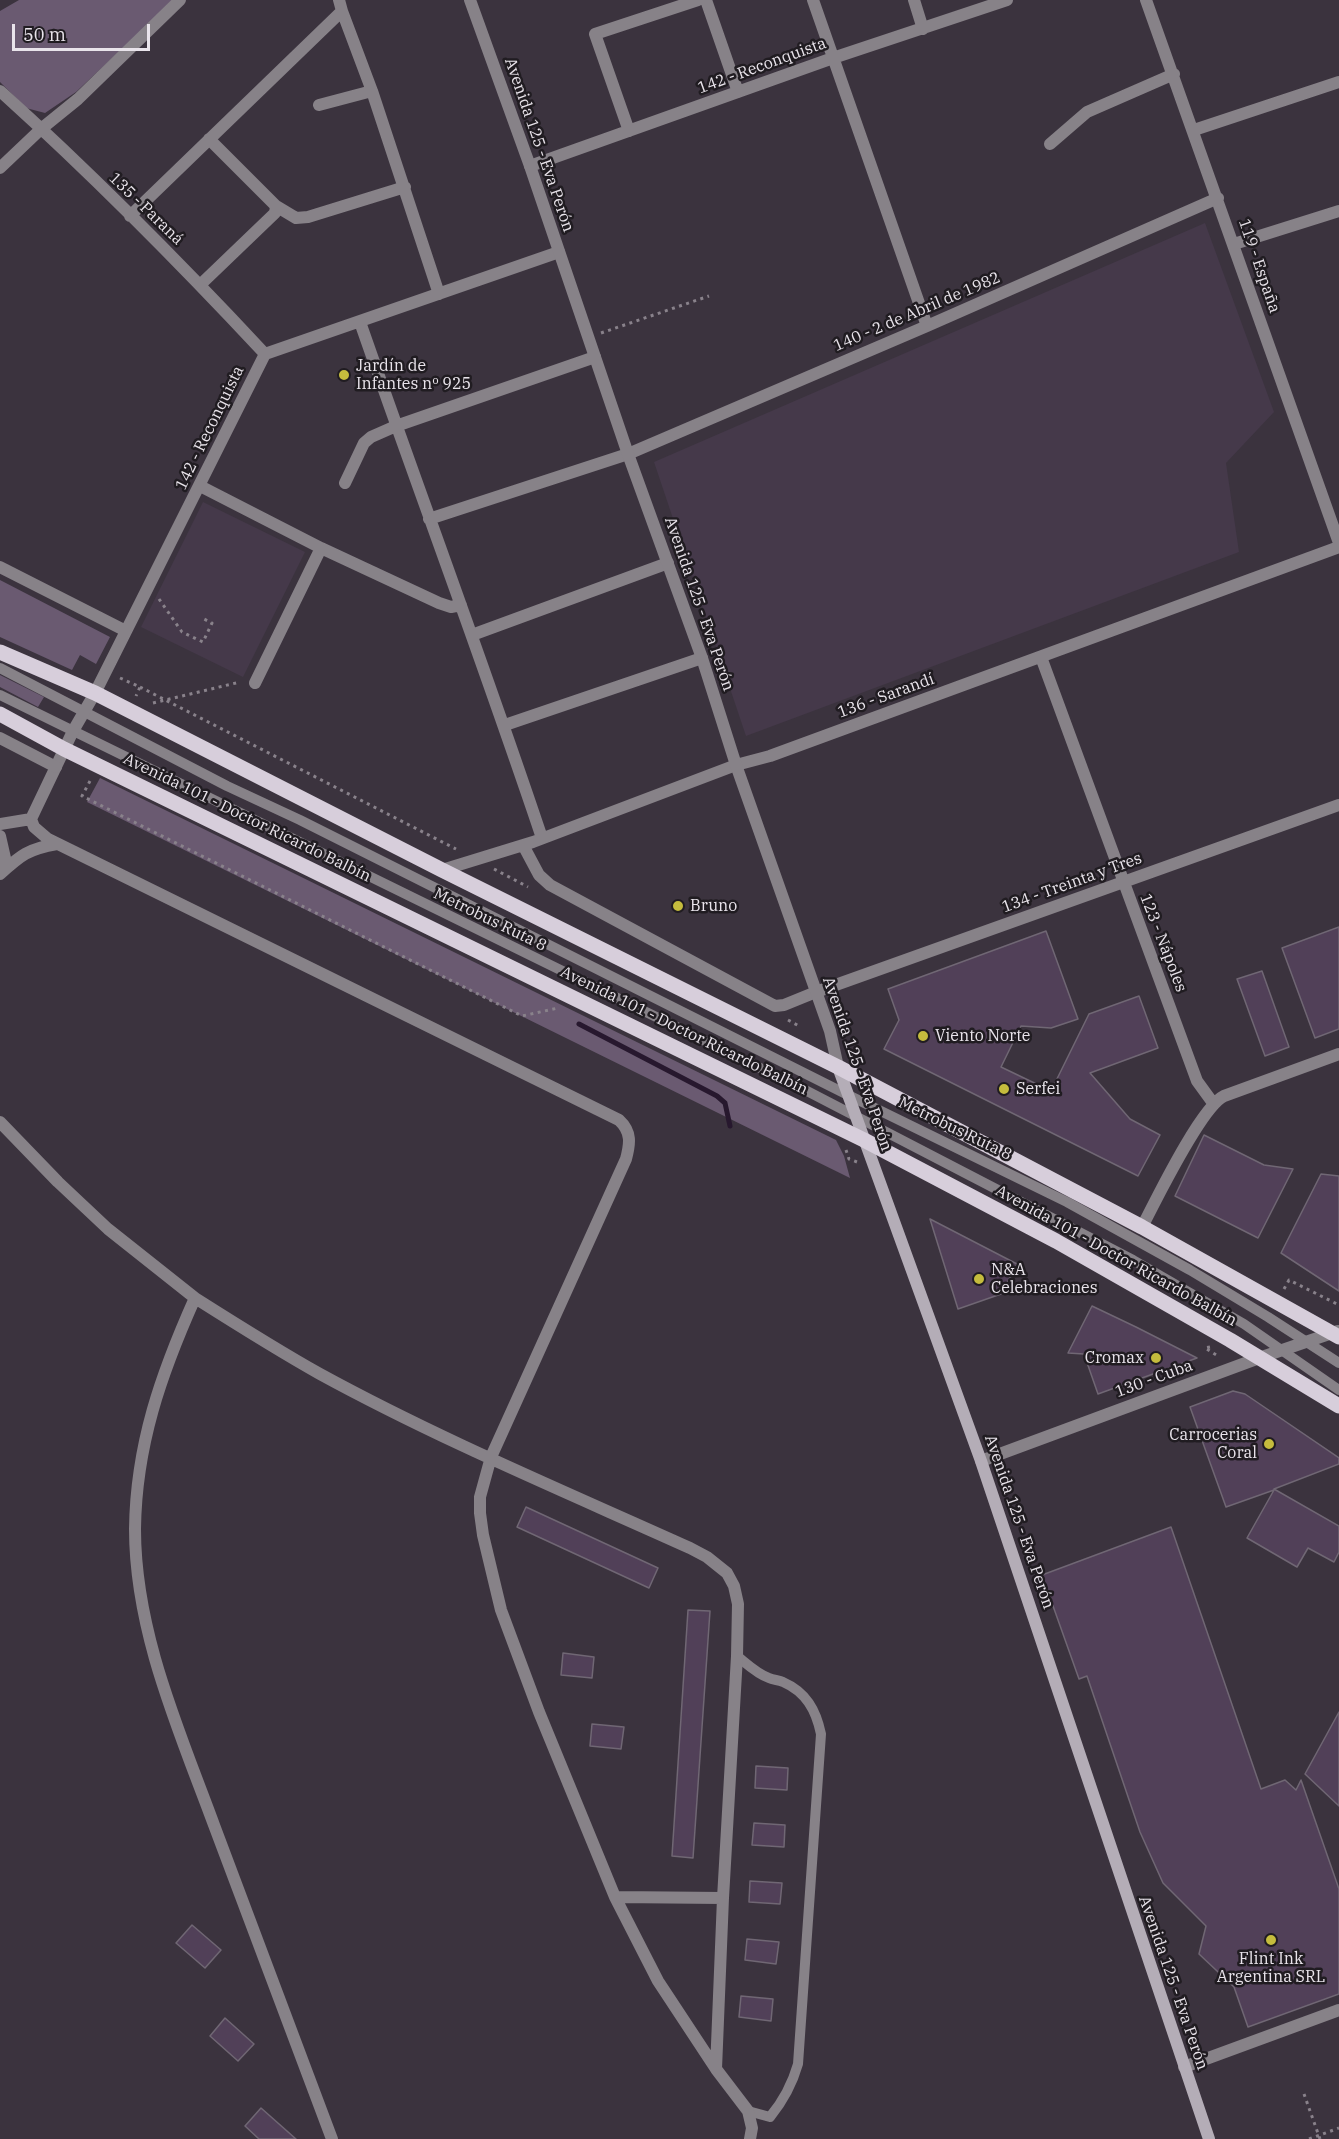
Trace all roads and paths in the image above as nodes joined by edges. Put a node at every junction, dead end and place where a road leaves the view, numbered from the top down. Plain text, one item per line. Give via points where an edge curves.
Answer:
1 (180, 0) edge
2 (470, 0) edge
3 (698, 0) edge
4 (706, 0) edge
5 (813, 0) edge
6 (914, 0) edge
7 (1007, 0) edge
8 (1146, 0) edge
9 (341, 5) edge
10 (924, 29) junction
11 (832, 58) junction
12 (1174, 74) junction
13 (1339, 82) edge
14 (0, 91) edge
15 (372, 91) junction
16 (738, 92) junction
17 (319, 105) dead end
18 (41, 129) junction
19 (1194, 130) junction
20 (629, 131) junction
21 (209, 140) junction
22 (1050, 144) dead end
23 (530, 166) junction
24 (0, 168) edge
25 (405, 187) junction
26 (1218, 198) junction
27 (276, 206) junction
28 (1339, 212) edge
29 (130, 216) junction
30 (1234, 244) junction
31 (559, 252) junction
32 (200, 285) junction
33 (439, 294) junction
34 (709, 296) dead end
35 (360, 322) junction
36 (927, 326) junction
37 (588, 338) junction
38 (265, 354) junction
39 (595, 357) junction
40 (396, 426) junction
41 (628, 454) junction
42 (345, 483) dead end
43 (200, 486) junction
44 (429, 519) junction
45 (1339, 545) edge
46 (321, 548) junction
47 (668, 563) junction
48 (0, 567) edge
49 (147, 591) junction
50 (460, 605) junction
51 (204, 619) dead end
52 (126, 631) junction
53 (472, 635) junction
54 (0, 652) edge
55 (1041, 657) junction
56 (702, 658) junction
57 (0, 668) edge
58 (257, 680) joint
59 (95, 693) junction
60 (0, 695) edge
61 (128, 710) junction
62 (84, 712) junction
63 (0, 714) edge
64 (505, 725) junction
65 (73, 731) junction
66 (0, 738) edge
67 (64, 749) junction
68 (736, 765) junction
69 (56, 767) junction
70 (1339, 805) edge
71 (31, 819) junction
72 (0, 824) edge
73 (0, 836) edge
74 (542, 838) junction
75 (57, 844) junction
76 (523, 845) junction
77 (442, 870) junction
78 (0, 874) edge
79 (1122, 882) junction
80 (816, 992) junction
81 (1339, 1054) edge
82 (838, 1067) junction
83 (846, 1094) junction
84 (1213, 1103) junction
85 (856, 1116) junction
86 (0, 1122) edge
87 (864, 1140) junction
88 (1142, 1227) junction
89 (195, 1298) junction
90 (1337, 1334) edge
91 (1308, 1343) junction
92 (1283, 1351) junction
93 (1259, 1358) junction
94 (1339, 1363) edge
95 (1339, 1390) edge
96 (1339, 1406) edge
97 (491, 1457) junction
98 (981, 1461) junction
99 (737, 1656) junction
100 (615, 1897) junction
101 (723, 1898) junction
102 (1339, 2010) edge
103 (1184, 2067) junction
104 (716, 2069) junction
105 (1304, 2094) dead end
106 (748, 2111) junction
107 (1339, 2128) edge
108 (1318, 2134) junction
109 (332, 2139) edge
110 (750, 2139) edge
111 (1209, 2139) edge
112 (1309, 2139) edge
113 (1320, 2139) edge

1 - 18 street via 78,99
2 - 23 street, Avenida 125 - Eva Perón
3 - 20 street via 596,34
4 - 16 street
5 - 11 street
6 - 10 street
7 - 10 street, 142 - Reconquista
8 - 12 street, 119 - España
9 - 15 street
9 - 21 street
10 - 11 street, 142 - Reconquista
11 - 16 street, 142 - Reconquista
11 - 36 street
12 - 19 street, 119 - España
12 - 22 street via 1087,112
13 - 19 street
14 - 18 street, 135 - Paraná
15 - 17 street
15 - 25 street
16 - 20 street, 142 - Reconquista
18 - 24 street
18 - 29 street, 135 - Paraná
19 - 26 street, 119 - España
20 - 23 street, 142 - Reconquista
21 - 27 street
21 - 29 street
23 - 31 street, Avenida 125 - Eva Perón
25 - 27 street via 308,217 296,218
25 - 33 street
26 - 30 street, 119 - España
26 - 36 street, 140 - 2 de Abril de 1982
27 - 32 street via 275,213
28 - 30 street
29 - 32 street, 135 - Paraná
30 - 45 street, 119 - España
31 - 33 street, 142 - Reconquista
31 - 37 street, Avenida 125 - Eva Perón
32 - 38 street, 135 - Paraná
33 - 35 street, 142 - Reconquista
34 - 37 path
35 - 38 street, 142 - Reconquista
35 - 40 street
36 - 41 street, 140 - 2 de Abril de 1982
37 - 39 street, Avenida 125 - Eva Perón
38 - 43 street, 142 - Reconquista
39 - 40 street
39 - 41 street, Avenida 125 - Eva Perón
40 - 42 street via 364,443
40 - 44 street
41 - 44 street, 140 - 2 de Abril de 1982
41 - 47 street, Avenida 125 - Eva Perón
43 - 46 street
43 - 49 street, 142 - Reconquista
44 - 50 street
45 - 55 street, 136 - Sarandí
46 - 50 street via 439,603
46 - 58 street
47 - 53 street
47 - 56 street, Avenida 125 - Eva Perón
48 - 52 street
49 - 51 path via 162,601 182,632 203,642 212,623
49 - 52 street, 142 - Reconquista
50 - 53 street
52 - 59 street, 142 - Reconquista
53 - 64 street
54 - 59 main road
55 - 68 street, 136 - Sarandí
55 - 79 street, 123 - Nápoles
56 - 64 street
56 - 68 street, Avenida 125 - Eva Perón
57 - 62 lane, Metrobus Ruta 8
58 - 61 path
59 - 61 main road
59 - 62 street, 142 - Reconquista
60 - 65 lane, Metrobus Ruta 8
61 - 77 main road
62 - 65 street, 142 - Reconquista
62 - 83 lane, Metrobus Ruta 8
63 - 67 main road, Avenida 101 - Doctor Ricardo Balbín
64 - 74 street
65 - 67 street, 142 - Reconquista
65 - 85 lane, Metrobus Ruta 8
66 - 69 street
67 - 69 street, 142 - Reconquista
67 - 87 main road, Avenida 101 - Doctor Ricardo Balbín
68 - 74 street, 136 - Sarandí
68 - 80 street, Avenida 125 - Eva Perón
69 - 71 street, 142 - Reconquista
70 - 79 street, 134 - Treinta y Tres
71 - 72 street
71 - 75 street via 40,833
73 - 78 street via 5,858
74 - 76 street, 136 - Sarandí
75 - 78 street via 24,853
75 - 97 street via 625,1125 630,1143 626,1159
76 - 77 street, 136 - Sarandí
76 - 80 street, 134 - Treinta y Tres via 539,875 550,885 762,1000 784,1005
77 - 82 main road
79 - 80 street, 134 - Treinta y Tres
79 - 84 street, 123 - Nápoles via 1197,1081
80 - 82 street, Avenida 125 - Eva Perón
81 - 84 street
82 - 83 main road, Avenida 125 - Eva Perón
82 - 88 main road
83 - 85 main road, Avenida 125 - Eva Perón
83 - 91 lane, Metrobus Ruta 8 via 1067,1202 1191,1270
84 - 88 street
85 - 87 main road, Avenida 125 - Eva Perón
85 - 92 lane, Metrobus Ruta 8 via 1133,1260
86 - 89 street via 108,1229
87 - 93 main road, Avenida 101 - Doctor Ricardo Balbín via 1056,1241
87 - 98 main road, Avenida 125 - Eva Perón
88 - 90 main road
89 - 97 street via 320,1374
89 - 109 street via 169,1358 147,1426 135,1530 139,1595 177,1725
90 - 91 street, 130 - Cuba
91 - 92 street, 130 - Cuba
91 - 94 lane, Metrobus Ruta 8
92 - 93 street, 130 - Cuba
92 - 95 lane, Metrobus Ruta 8
93 - 96 main road, Avenida 101 - Doctor Ricardo Balbín
93 - 98 street, 130 - Cuba
97 - 99 street via 718,1564 734,1586 738,1604
97 - 100 street via 480,1497 488,1564 539,1712
98 - 103 main road, Avenida 125 - Eva Perón
99 - 101 street
99 - 106 lane via 756,1671 784,1682 804,1696 817,1714 821,1734 798,2064 792,2086 770,2117
100 - 101 street
100 - 104 street via 658,1981
101 - 104 street
102 - 103 street
103 - 111 main road, Avenida 125 - Eva Perón
104 - 106 street
105 - 108 path
106 - 110 street
107 - 108 path
108 - 112 path
108 - 113 path

